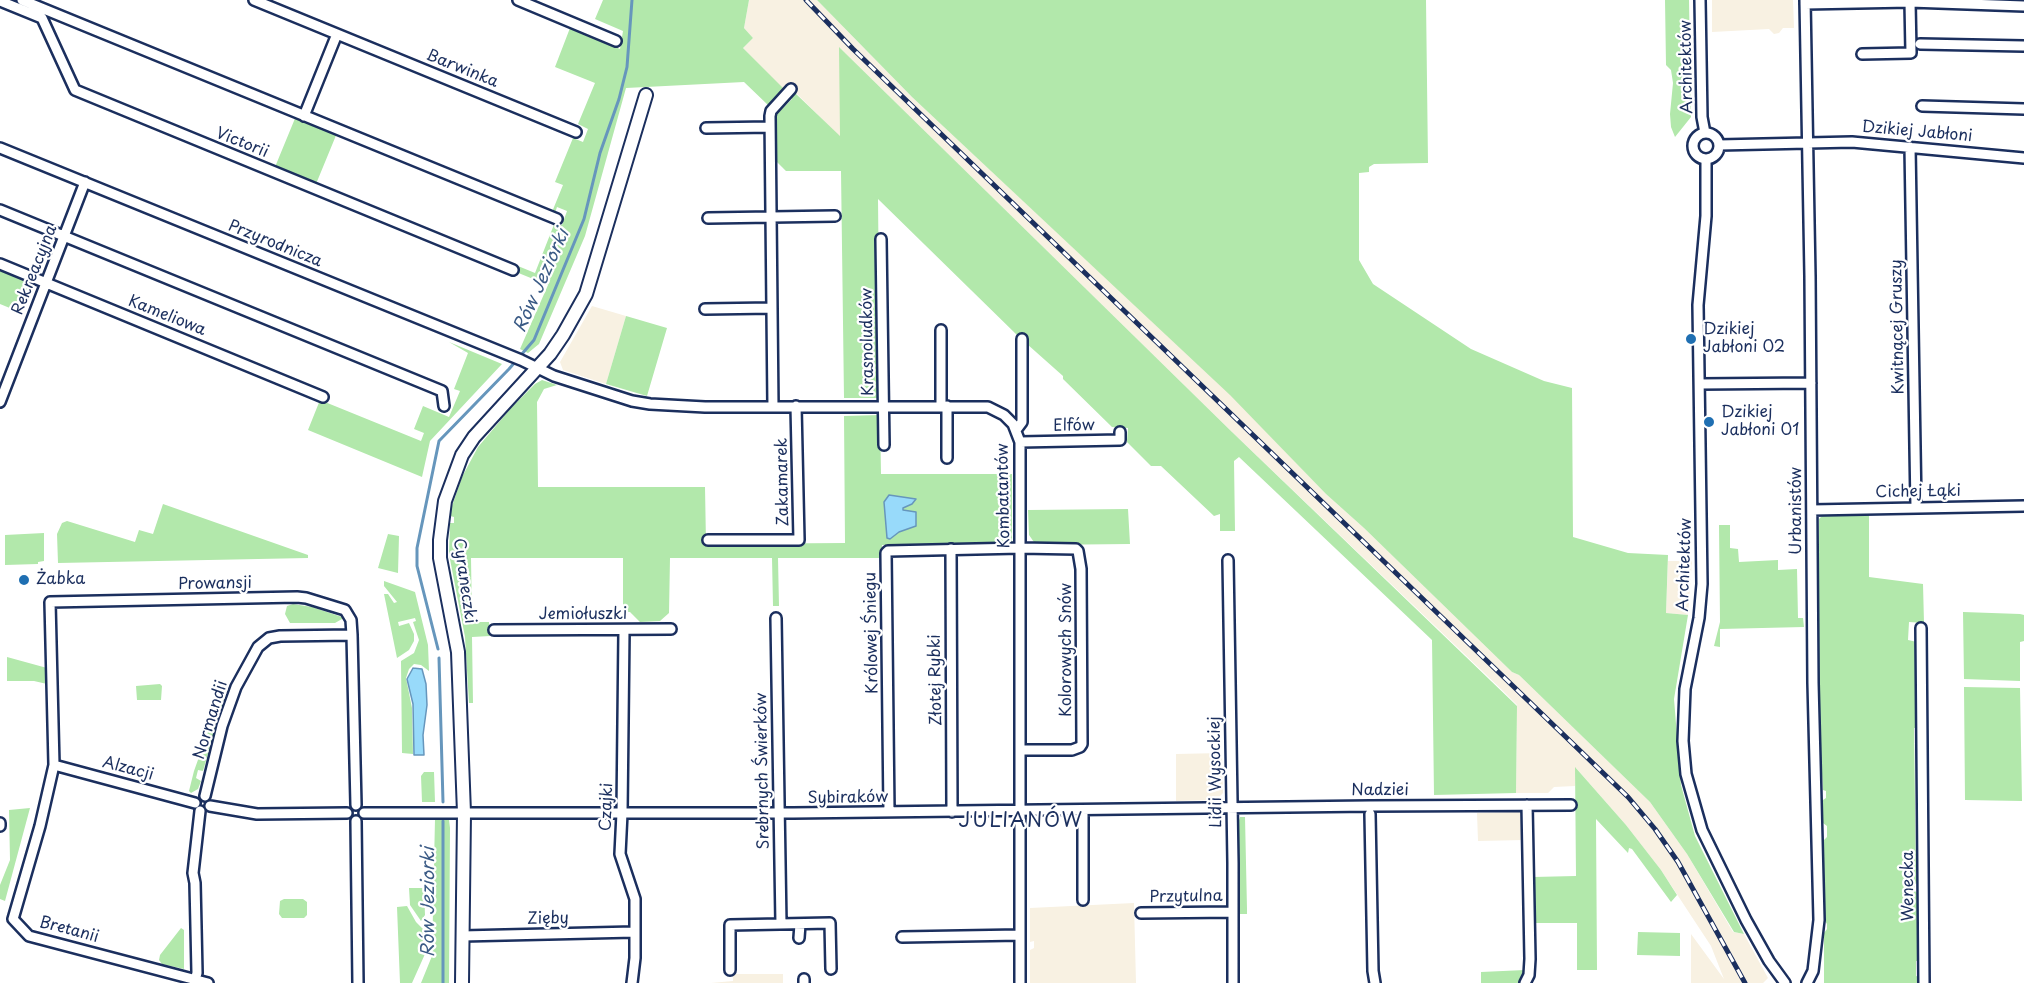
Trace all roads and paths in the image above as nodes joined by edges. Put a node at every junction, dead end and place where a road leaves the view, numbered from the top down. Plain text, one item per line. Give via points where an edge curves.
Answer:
1 (22, 0) edge
2 (254, 0) edge
3 (518, 0) edge
4 (1700, 0) edge
5 (0, 1) edge
6 (1805, 2) edge
7 (1910, 2) junction
8 (2024, 6) edge
9 (337, 34) junction
10 (616, 41) dead end
11 (1920, 44) dead end
12 (2024, 46) edge
13 (1862, 54) dead end
14 (791, 89) dead end
15 (646, 95) dead end
16 (1922, 106) dead end
17 (2024, 109) edge
18 (304, 116) junction
19 (770, 127) junction
20 (706, 128) dead end
21 (576, 132) dead end
22 (1705, 133) junction
23 (1807, 142) junction
24 (1719, 145) junction
25 (1910, 147) junction
26 (0, 148) edge
27 (2024, 158) edge
28 (1706, 159) junction
29 (85, 182) junction
30 (0, 210) edge
31 (836, 216) dead end
32 (771, 217) junction
33 (708, 218) dead end
34 (557, 219) dead end
35 (65, 238) junction
36 (881, 239) dead end
37 (0, 264) edge
38 (513, 270) dead end
39 (46, 283) junction
40 (772, 308) junction
41 (705, 309) dead end
42 (941, 330) dead end
43 (1022, 339) dead end
44 (538, 368) junction
45 (1811, 383) junction
46 (1700, 384) junction
47 (323, 397) dead end
48 (0, 402) edge
49 (444, 406) dead end
50 (773, 406) junction
51 (796, 406) junction
52 (884, 406) junction
53 (944, 406) junction
54 (1016, 430) junction
55 (1119, 432) dead end
56 (1020, 442) junction
57 (884, 446) dead end
58 (947, 458) dead end
59 (2024, 506) edge
60 (1916, 507) junction
61 (1812, 510) junction
62 (708, 540) dead end
63 (1020, 548) junction
64 (951, 549) junction
65 (1228, 560) dead end
66 (776, 618) dead end
67 (1921, 628) dead end
68 (671, 629) dead end
69 (494, 630) dead end
70 (624, 630) junction
71 (352, 635) junction
72 (1020, 750) junction
73 (54, 765) junction
74 (205, 796) junction
75 (356, 805) junction
76 (1527, 805) junction
77 (1571, 805) dead end
78 (210, 806) junction
79 (197, 807) junction
80 (1232, 807) junction
81 (1083, 810) junction
82 (1020, 811) junction
83 (889, 812) junction
84 (952, 812) junction
85 (347, 813) junction
86 (364, 813) junction
87 (464, 813) junction
88 (622, 813) junction
89 (779, 813) junction
90 (1370, 814) dead end
91 (356, 821) junction
92 (1083, 900) dead end
93 (1232, 912) junction
94 (1141, 913) dead end
95 (781, 924) junction
96 (800, 924) junction
97 (634, 932) junction
98 (1020, 935) junction
99 (462, 936) junction
100 (902, 937) dead end
101 (800, 938) dead end
102 (730, 969) dead end
103 (831, 969) dead end
104 (195, 980) junction
105 (208, 983) edge
106 (358, 983) edge
107 (462, 983) edge
108 (632, 983) edge
109 (1020, 983) edge
110 (1233, 983) edge
111 (1375, 983) edge
112 (1525, 983) edge
113 (1785, 983) edge
114 (1807, 983) edge
115 (1924, 983) edge

1 - 18 street
2 - 9 street, Barwinka
3 - 10 street
4 - 22 street, Architektów
5 - 38 street, Victorii via 42,18 75,90
6 - 7 street
6 - 23 street, Urbanistów
7 - 8 street
7 - 13 street via 1911,54
9 - 18 street
9 - 21 street, Barwinka
11 - 12 street
14 - 19 street via 771,111
15 - 44 street, Cyraneczki via 586,294 563,335
16 - 17 street
18 - 34 street
19 - 20 street
19 - 32 street
22 - 24 street via 1715,137
22 - 28 street via 1696,138 1693,147 1697,155
23 - 24 street, Dzikiej Jabłoni
23 - 25 street, Dzikiej Jabłoni
23 - 45 street, Urbanistów
24 - 28 street via 1716,154
25 - 27 street, Dzikiej Jabłoni
25 - 60 street, Kwitnącej Gruszy
26 - 29 street, Przyrodnicza
28 - 46 street, Architektów via 1706,216 1698,304
29 - 35 street, Rekreacyjna
29 - 44 street, Przyrodnicza
30 - 35 street
31 - 32 street
32 - 33 street
32 - 40 street
35 - 39 street, Rekreacyjna
35 - 49 street via 442,391
36 - 52 street, Krasnoludków
37 - 39 street, Kameliowa
39 - 47 street, Kameliowa
39 - 48 street, Rekreacyjna
40 - 41 street
40 - 50 street
42 - 53 street
43 - 54 street via 1022,422
44 - 50 street, Kombatantów via 641,403
44 - 87 street, Cyraneczki via 468,446 450,484 441,518 440,558 458,652
45 - 46 street
45 - 61 street, Urbanistów
46 - 113 street, Architektów via 1702,584 1685,689 1685,766 1697,816 1710,846 1765,954
50 - 51 street, Kombatantów
51 - 52 street, Kombatantów
51 - 62 street, Zakamarek via 799,540
52 - 53 street, Kombatantów
52 - 57 street, Krasnoludków
53 - 54 street, Kombatantów via 988,407 1004,414
53 - 58 street
54 - 56 street, Kombatantów
55 - 56 street, Elfów via 1120,440
56 - 63 street, Kombatantów
59 - 60 street, Cichej Łąki
60 - 61 street, Cichej Łąki
61 - 114 street, Urbanistów via 1819,920 1813,971
63 - 64 street, Królowej Śniegu
63 - 72 street, Kombatantów
63 - 72 street, Kolorowych Snów via 1076,549 1082,574 1082,744 1075,749
64 - 83 street, Królowej Śniegu via 886,553
64 - 84 street, Złotej Rybki
65 - 80 street, Lidii Wysockiej
66 - 89 street, Srebrnych Świerków
67 - 115 street, Wenecka
68 - 70 street, Jemiołuszki
69 - 70 street, Jemiołuszki
70 - 88 street, Czajki
71 - 73 street, Prowansji via 351,620 345,610 306,598 50,602
71 - 74 street, Normandii via 280,636 269,638 258,647 236,687 222,726
71 - 75 street, Prowansji
72 - 82 street, Kombatantów
73 - 79 street, Alzacji
73 - 104 street, Bretanii via 13,919 29,936
74 - 78 street
74 - 79 street via 200,796
75 - 85 street
75 - 86 street
76 - 77 street, Nadziei
76 - 80 street, Nadziei
76 - 112 street via 1530,963
78 - 79 street via 205,812
78 - 85 street via 257,814
79 - 104 street via 193,873
80 - 81 street, Sybiraków
80 - 93 street, Lidii Wysockiej
81 - 82 street, Sybiraków
81 - 92 street
82 - 84 street, Sybiraków
82 - 98 street, Kombatantów
83 - 84 street, Sybiraków
83 - 89 street, Sybiraków
85 - 91 street
86 - 87 street
86 - 91 street
87 - 88 street, Sybiraków
87 - 99 street, Cyraneczki
88 - 89 street, Sybiraków
88 - 97 street, Czajki via 620,854 634,898
89 - 95 street, Srebrnych Świerków
90 - 111 street
91 - 106 street
93 - 94 street, Przytulna
93 - 110 street, Lidii Wysockiej
95 - 96 street
95 - 102 street via 730,925
96 - 101 street
96 - 103 street via 830,923
97 - 99 street, Zięby
97 - 108 street, Czajki
98 - 100 street
98 - 109 street, Kombatantów
99 - 107 street, Cyraneczki
104 - 105 street, Bretanii

